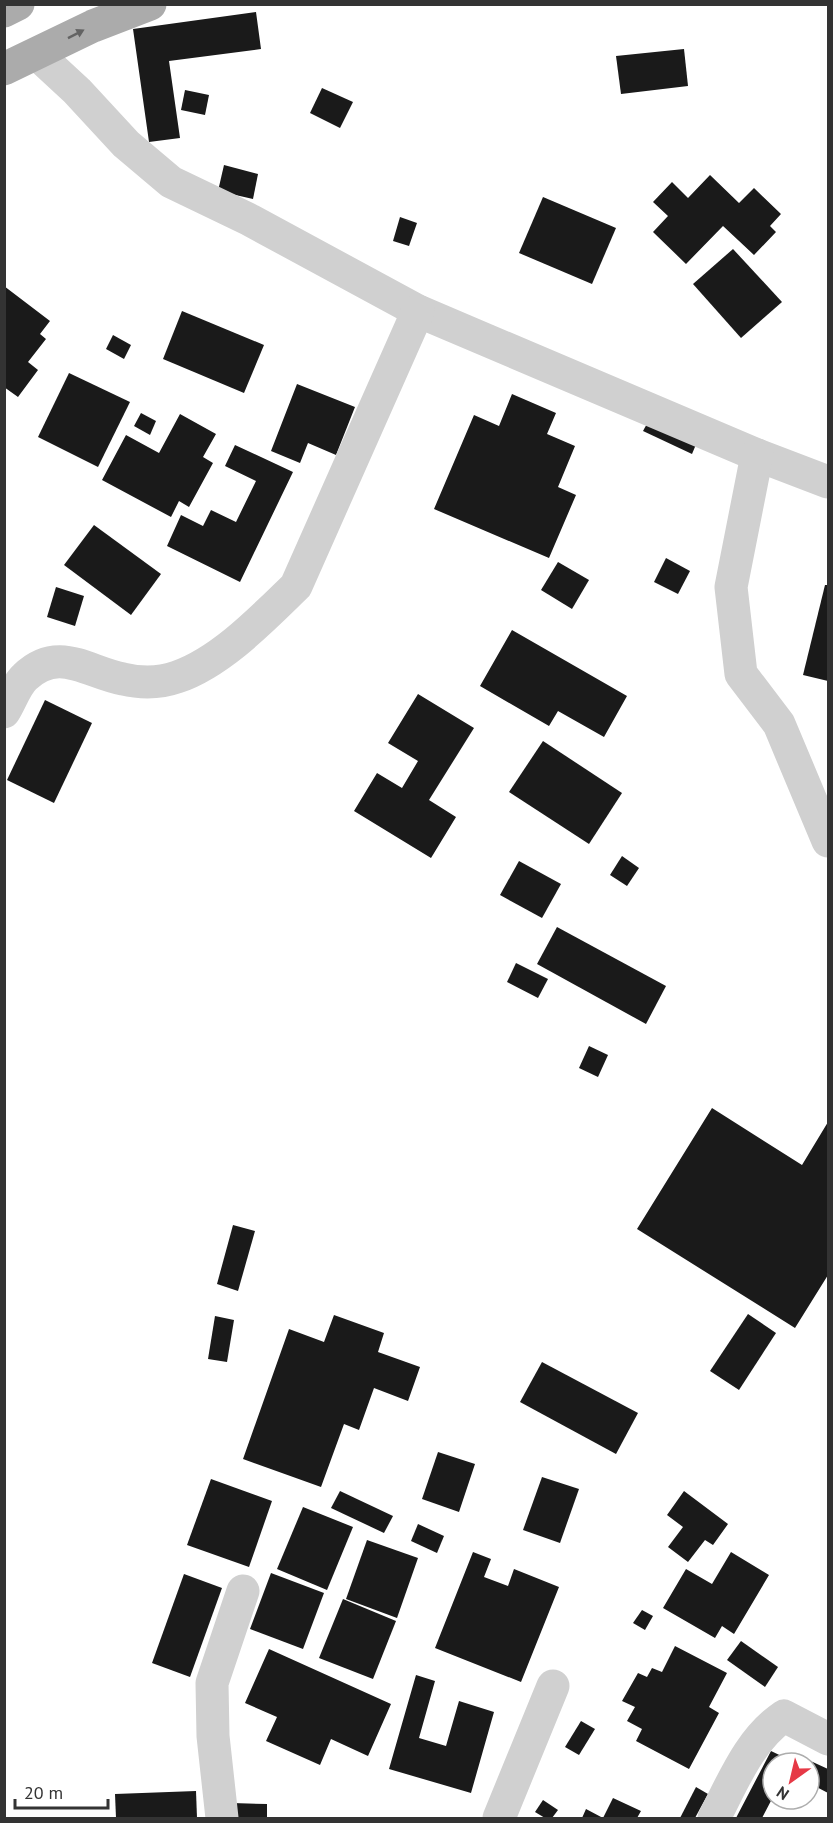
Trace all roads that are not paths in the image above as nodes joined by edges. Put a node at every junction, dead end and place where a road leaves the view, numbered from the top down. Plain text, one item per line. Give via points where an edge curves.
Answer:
1 (18, 4) edge
2 (150, 4) edge
3 (4, 11) edge
4 (37, 54) junction
5 (4, 69) edge
6 (418, 311) junction
7 (757, 455) junction
8 (828, 483) edge
9 (4, 712) edge
10 (828, 841) edge
11 (243, 1591) dead end
12 (553, 1686) dead end
13 (828, 1740) edge
14 (222, 1818) edge
15 (498, 1818) edge
16 (714, 1818) edge

1 - 3 main road
4 -> 2 main road
4 - 5 main road
4 - 6 street via 126,144 171,182
6 - 7 street
6 - 9 street via 296,586 261,620 216,657 177,677 150,682 122,679 59,660 39,665 23,678
7 - 8 street
7 - 10 street via 731,587 741,674 778,724
11 - 14 street via 212,1683
12 - 15 street
13 - 16 street via 784,1716 771,1725 746,1756

